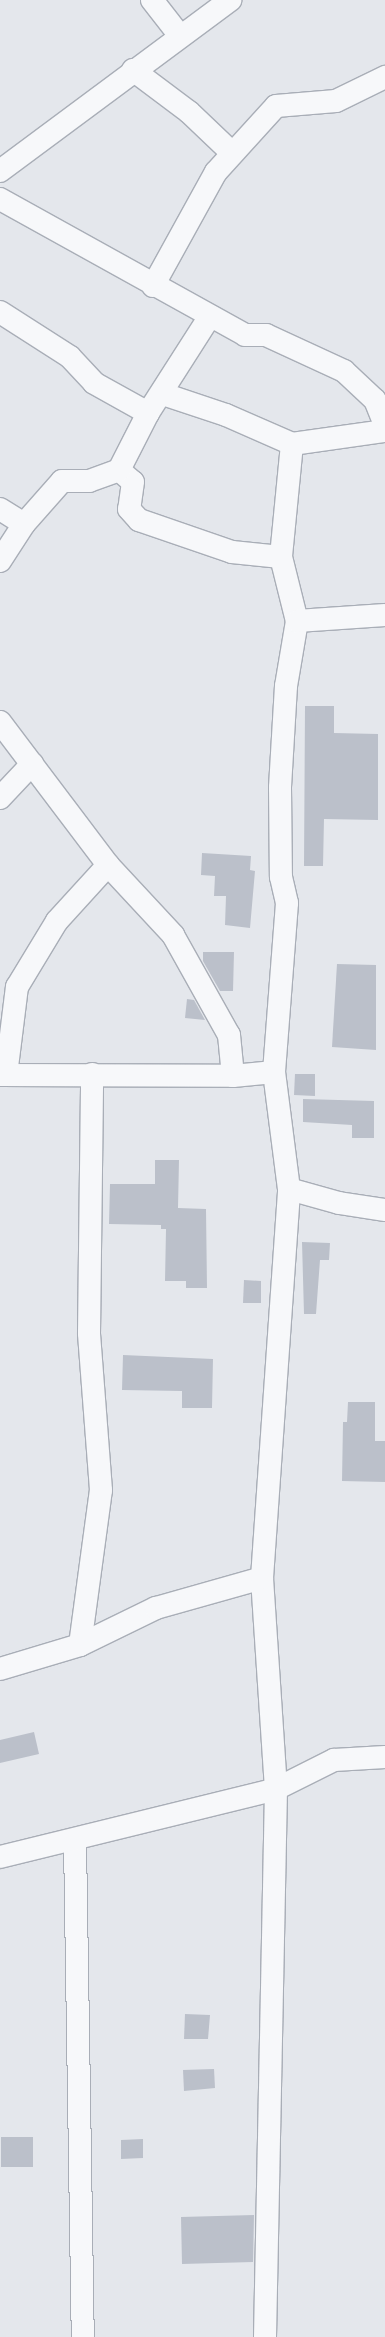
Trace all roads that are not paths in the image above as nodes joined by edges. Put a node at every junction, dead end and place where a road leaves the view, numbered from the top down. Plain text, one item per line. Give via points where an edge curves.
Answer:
1 (152, 0) edge
2 (230, 0) edge
3 (180, 36) junction
4 (133, 70) junction
5 (385, 77) edge
6 (231, 152) junction
7 (0, 171) edge
8 (0, 199) edge
9 (153, 286) junction
10 (0, 312) edge
11 (210, 316) junction
12 (163, 394) junction
13 (148, 413) junction
14 (385, 424) edge
15 (385, 431) edge
16 (292, 444) junction
17 (119, 470) junction
18 (0, 509) edge
19 (24, 524) junction
20 (281, 557) junction
21 (0, 561) edge
22 (385, 616) edge
23 (297, 621) junction
24 (0, 722) edge
25 (32, 764) junction
26 (0, 798) edge
27 (108, 865) junction
28 (274, 1072) junction
29 (92, 1074) junction
30 (3, 1075) edge
31 (233, 1076) junction
32 (289, 1189) junction
33 (385, 1210) edge
34 (262, 1578) junction
35 (80, 1646) junction
36 (0, 1669) edge
37 (385, 1757) edge
38 (276, 1789) junction
39 (75, 1841) junction
40 (0, 1857) edge
41 (83, 2337) edge
42 (265, 2337) edge

1 - 3 street
2 - 3 street
3 - 4 street
4 - 6 street via 188,112
4 - 7 street
5 - 6 street via 336,100 276,106
6 - 9 street via 173,244
8 - 9 street
9 - 11 street
10 - 13 street via 70,357 94,383
11 - 12 street via 180,359
11 - 14 street via 245,335 266,334 344,371 375,400
12 - 13 street
12 - 16 street via 226,415
13 - 17 street
15 - 16 street
16 - 20 street
17 - 19 street via 89,481 62,481
17 - 20 street via 133,482 129,509 139,520 232,552
18 - 19 street
19 - 21 street
20 - 23 street
22 - 23 street
23 - 28 street via 286,686 280,788 281,877 287,903
24 - 25 street
25 - 26 street
25 - 27 street
27 - 30 street via 57,921 17,987
27 - 31 street via 173,935 194,969 229,1035
28 - 31 street
28 - 32 street
29 - 30 street
29 - 31 street
29 - 35 street via 89,1333 101,1490
32 - 33 street via 339,1203
32 - 34 street
34 - 35 street via 156,1608
34 - 38 street
35 - 36 street
37 - 38 street via 334,1760
38 - 39 street via 122,1825
38 - 42 street
39 - 40 street
39 - 41 street

